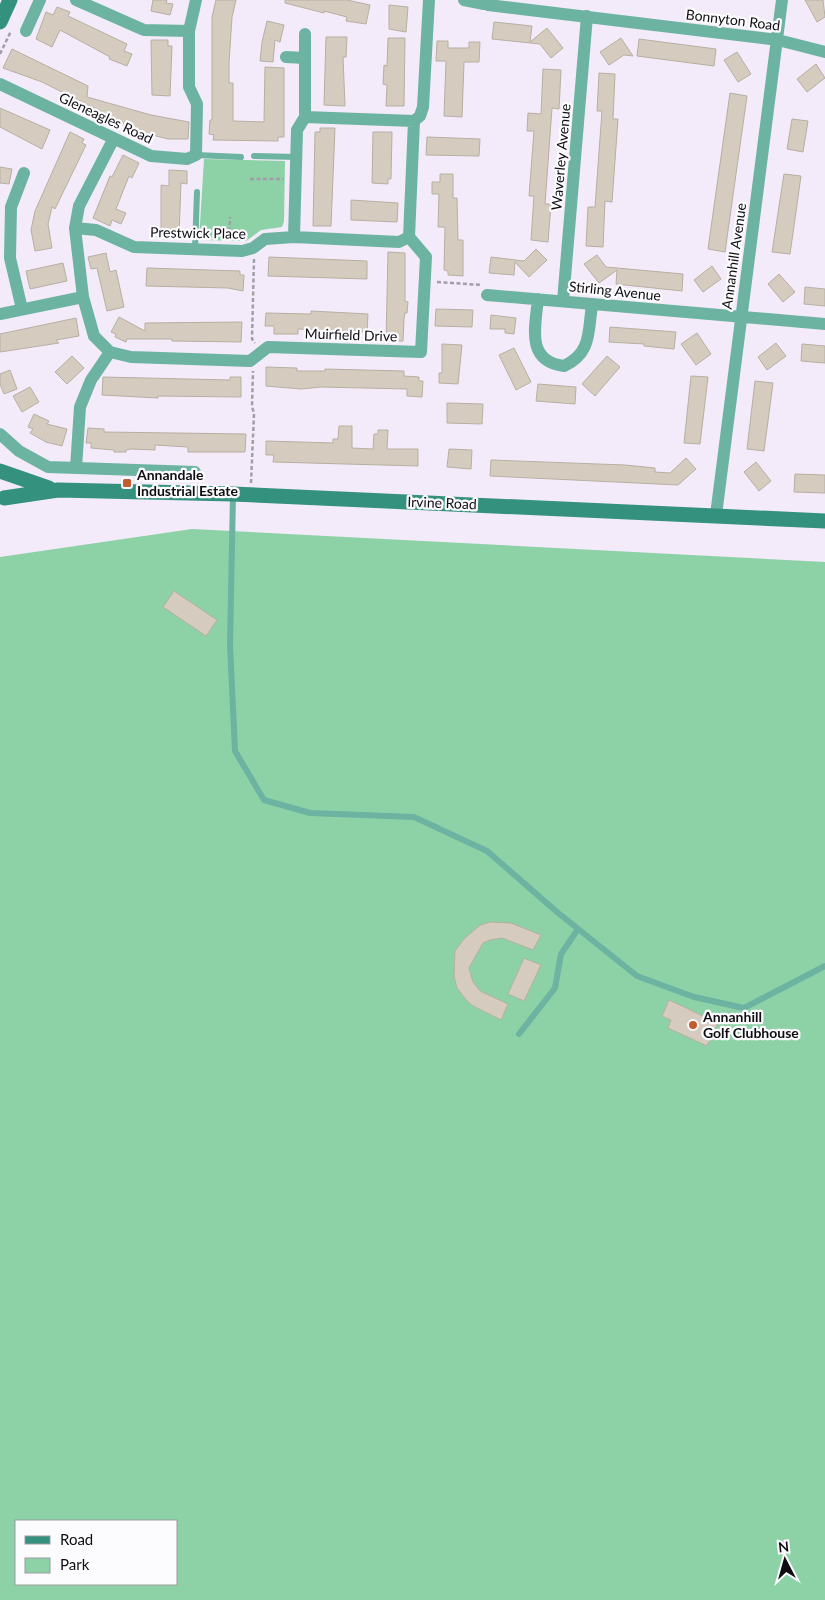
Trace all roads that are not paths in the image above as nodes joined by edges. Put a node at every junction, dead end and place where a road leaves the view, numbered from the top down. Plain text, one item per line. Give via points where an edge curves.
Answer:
1 (10, 0) edge
2 (40, 0) edge
3 (76, 0) edge
4 (196, 0) edge
5 (429, 0) edge
6 (464, 0) edge
7 (782, 0) edge
8 (587, 16) junction
9 (0, 22) edge
10 (26, 31) dead end
11 (189, 31) junction
12 (305, 34) dead end
13 (778, 40) junction
14 (825, 52) edge
15 (286, 57) dead end
16 (304, 58) junction
17 (0, 84) edge
18 (305, 117) junction
19 (414, 121) junction
20 (113, 140) junction
21 (196, 155) junction
22 (242, 156) dead end
23 (254, 156) dead end
24 (297, 157) junction
25 (24, 173) dead end
26 (197, 192) dead end
27 (6, 206) edge
28 (75, 228) junction
29 (294, 237) junction
30 (409, 237) junction
31 (195, 248) junction
32 (487, 295) road end
33 (83, 297) junction
34 (538, 299) junction
35 (563, 301) junction
36 (592, 304) junction
37 (22, 309) junction
38 (0, 314) edge
39 (740, 318) junction
40 (825, 324) edge
41 (110, 352) junction
42 (0, 434) edge
43 (76, 468) junction
44 (0, 472) edge
45 (195, 472) dead end
46 (58, 490) junction
47 (233, 494) junction
48 (2, 502) edge
49 (716, 515) junction
50 (825, 521) edge
51 (578, 929) junction
52 (825, 966) edge
53 (519, 1034) dead end

1 - 9 main road
2 - 10 street
3 - 11 street via 144,30
4 - 11 street
5 - 19 street via 423,107
6 - 8 street, Bonnyton Road
7 - 13 street, Annanhill Avenue
8 - 13 street, Bonnyton Road
8 - 35 street, Waverley Avenue
11 - 21 street via 189,87 197,104
12 - 16 street
13 - 14 street, Bonnyton Road
13 - 39 street, Annanhill Avenue
15 - 16 street
16 - 18 street
17 - 20 street, Gleneagles Road
18 - 19 street
18 - 24 street via 297,130
19 - 30 street
20 - 21 street, Gleneagles Road via 150,156 187,159
20 - 28 street via 79,206
21 - 22 lane
23 - 24 lane
24 - 29 street
25 - 27 street
26 - 31 lane
27 - 37 street via 10,258
28 - 31 street, Prestwick Place via 96,230 134,247
28 - 33 street
29 - 30 street, Prestwick Place via 399,242
29 - 31 street, Prestwick Place via 265,238 253,248
30 - 41 street, Muirfield Drive via 426,257 421,352 268,347 250,361 131,357
32 - 34 street, Stirling Avenue
33 - 37 street
33 - 41 street via 94,336
34 - 35 street, Stirling Avenue
34 - 36 street via 534,334 538,351 545,361 564,366 581,357 587,343
35 - 36 street, Stirling Avenue
36 - 39 street, Stirling Avenue
37 - 38 street
39 - 40 street, Stirling Avenue
39 - 49 street, Annanhill Avenue
41 - 43 street via 91,380 80,407
42 - 43 street via 19,451 48,466
43 - 45 street
44 - 46 main road
44 - 48 main road via 5,488
46 - 47 main road, Irvine Road
46 - 48 main road
47 - 49 main road, Irvine Road
47 - 51 lane via 230,645 235,751 264,800 310,813 414,816 487,851
49 - 50 main road, Irvine Road
51 - 52 lane via 637,976 694,997 744,1008
51 - 53 lane via 561,954 556,988

